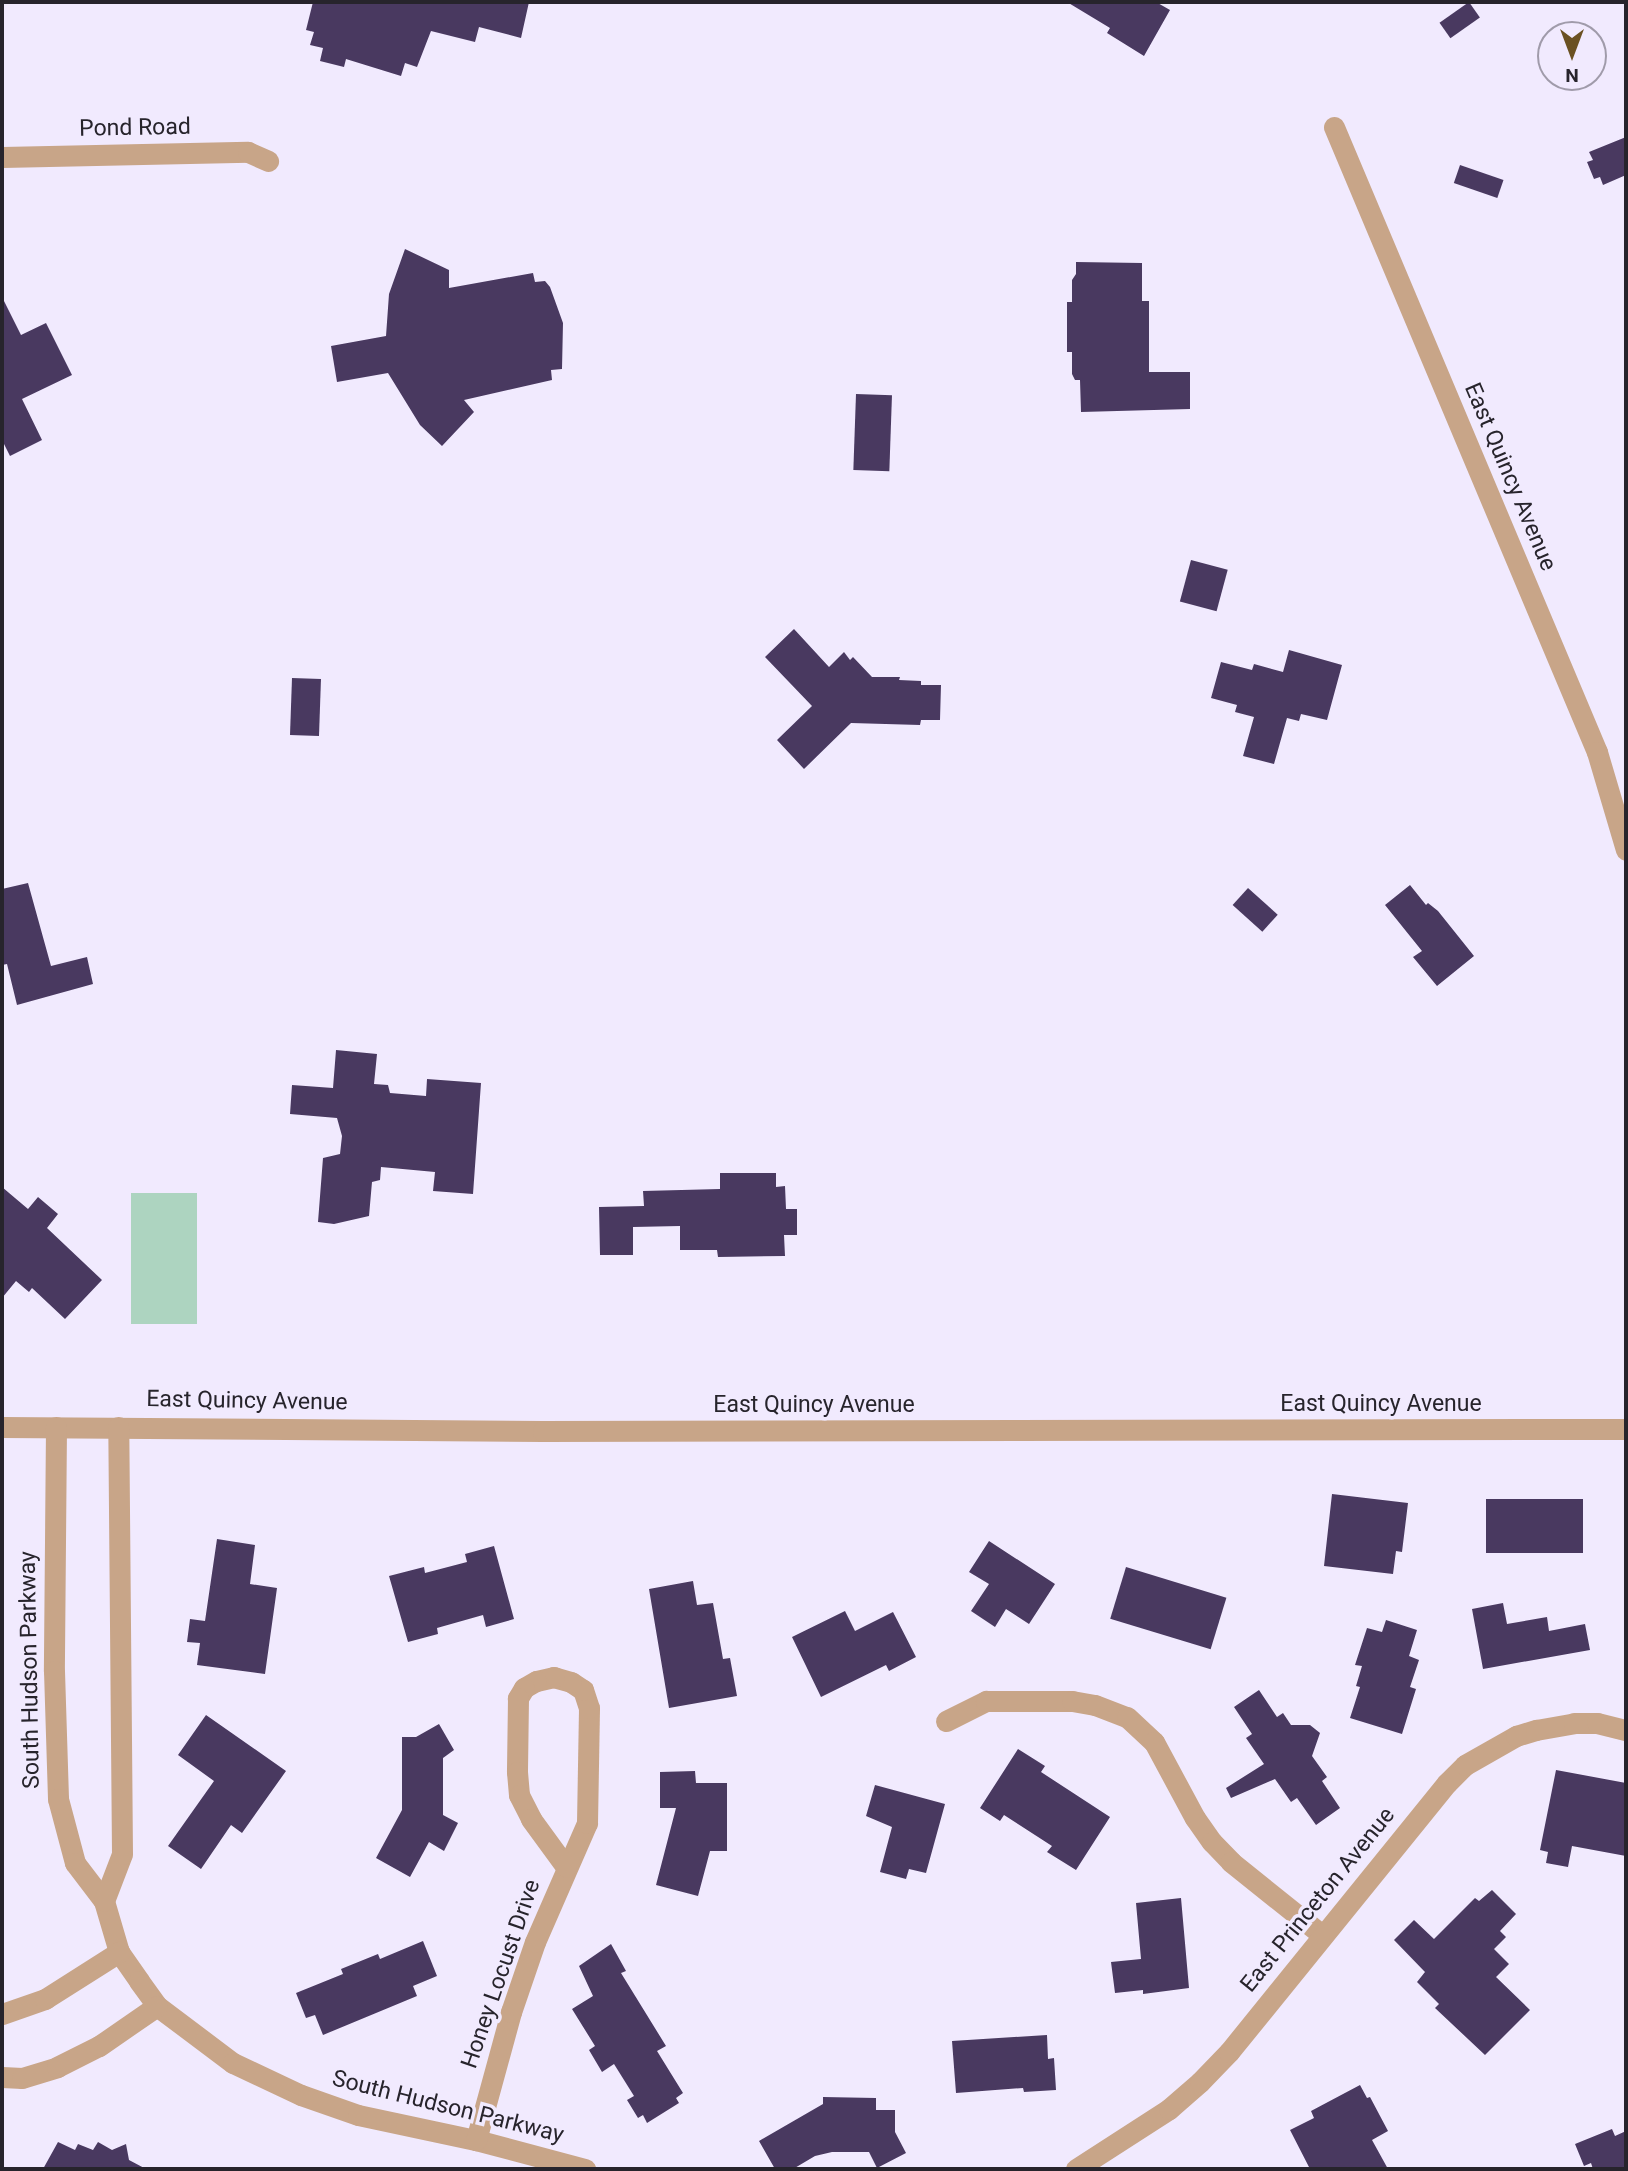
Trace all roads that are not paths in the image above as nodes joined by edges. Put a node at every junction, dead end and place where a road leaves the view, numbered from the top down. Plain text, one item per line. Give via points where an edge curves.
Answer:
1 (1334, 127) dead end
2 (2, 157) edge
3 (268, 161) dead end
4 (1626, 850) edge
5 (2, 1427) edge
6 (56, 1427) junction
7 (118, 1427) junction
8 (1626, 1429) edge
9 (946, 1721) dead end
10 (1626, 1730) edge
11 (566, 1867) junction
12 (103, 1901) junction
13 (1322, 1935) junction
14 (120, 1952) junction
15 (157, 2006) junction
16 (2, 2014) edge
17 (2, 2077) edge
18 (476, 2140) junction
19 (585, 2169) edge
20 (1076, 2169) edge

1 - 4 street, East Quincy Avenue via 1597,752
2 - 3 street, Pond Road via 248,152
5 - 6 street, East Quincy Avenue
6 - 7 street, East Quincy Avenue
6 - 12 street, South Hudson Parkway via 58,1799 75,1863
7 - 8 street, East Quincy Avenue
7 - 12 street via 122,1854
9 - 13 street via 986,1701 1072,1701 1127,1717 1154,1742 1212,1842
10 - 13 street, East Princeton Avenue via 1597,1723 1536,1730 1465,1765
11 - 11 street, Honey Locust Drive via 587,1824 589,1707 583,1690 554,1677 536,1681 518,1698 517,1772 519,1795 531,1819
11 - 18 street, Honey Locust Drive via 511,2012
12 - 14 street, South Hudson Parkway
13 - 20 street, East Princeton Avenue via 1200,2082 1169,2109
14 - 15 street, South Hudson Parkway
14 - 16 street via 45,1999
15 - 17 street via 99,2046 57,2067 22,2077
15 - 18 street, South Hudson Parkway via 233,2063 301,2095 358,2115
18 - 19 street, South Hudson Parkway

